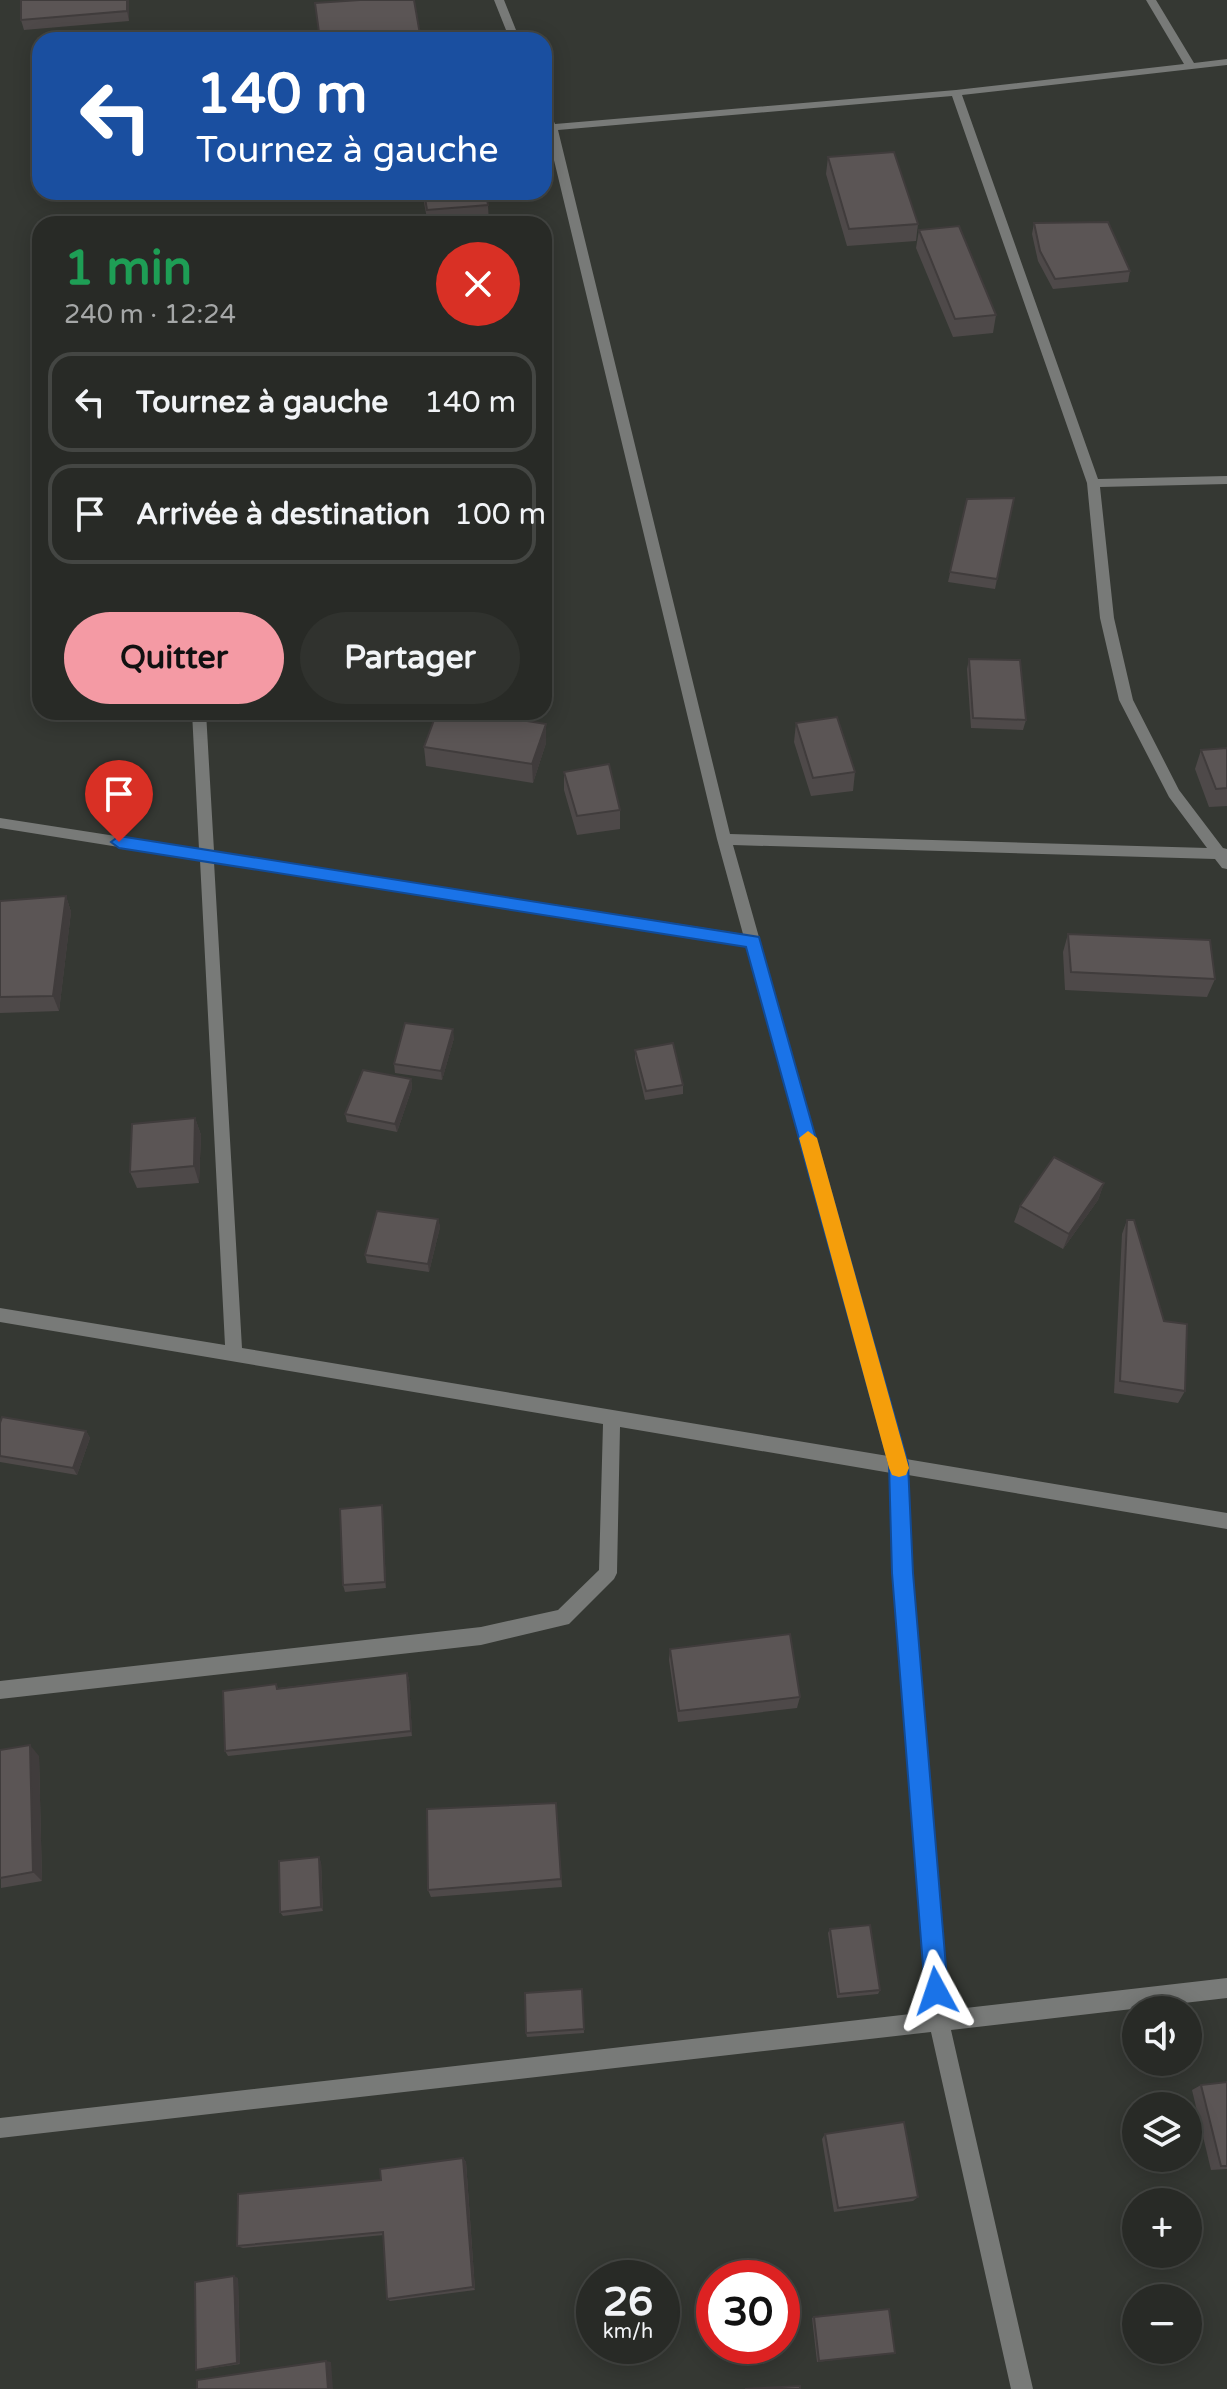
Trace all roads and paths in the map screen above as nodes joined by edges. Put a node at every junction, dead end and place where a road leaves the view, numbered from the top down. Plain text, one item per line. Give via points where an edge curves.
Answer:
1 (499, 0) edge
2 (1151, 0) edge
3 (512, 32) edge
4 (1227, 62) edge
5 (1191, 66) junction
6 (956, 93) junction
7 (552, 128) edge
8 (552, 144) edge
9 (1227, 480) edge
10 (1093, 483) junction
11 (199, 720) edge
12 (0, 823) edge
13 (724, 839) junction
14 (207, 856) junction
15 (1225, 857) edge
16 (753, 941) junction
17 (0, 1315) edge
18 (234, 1354) junction
19 (612, 1417) junction
20 (899, 1464) junction
21 (1227, 1521) edge
22 (0, 1690) edge
23 (1227, 1988) edge
24 (939, 2021) junction
25 (0, 2128) edge
26 (1022, 2389) edge

1 - 3 street
2 - 5 street
4 - 5 street
5 - 6 street
6 - 7 street
6 - 10 street
8 - 13 street
9 - 10 street
10 - 15 street via 1107,618 1126,700 1174,793
11 - 14 street
12 - 14 street
13 - 15 street
13 - 16 street
14 - 16 street
14 - 18 street
16 - 20 street
17 - 18 street
18 - 19 street
19 - 20 street
19 - 22 street via 608,1573 563,1618 481,1636
20 - 21 street
20 - 24 street via 902,1573
23 - 24 street
24 - 25 street
24 - 26 street

